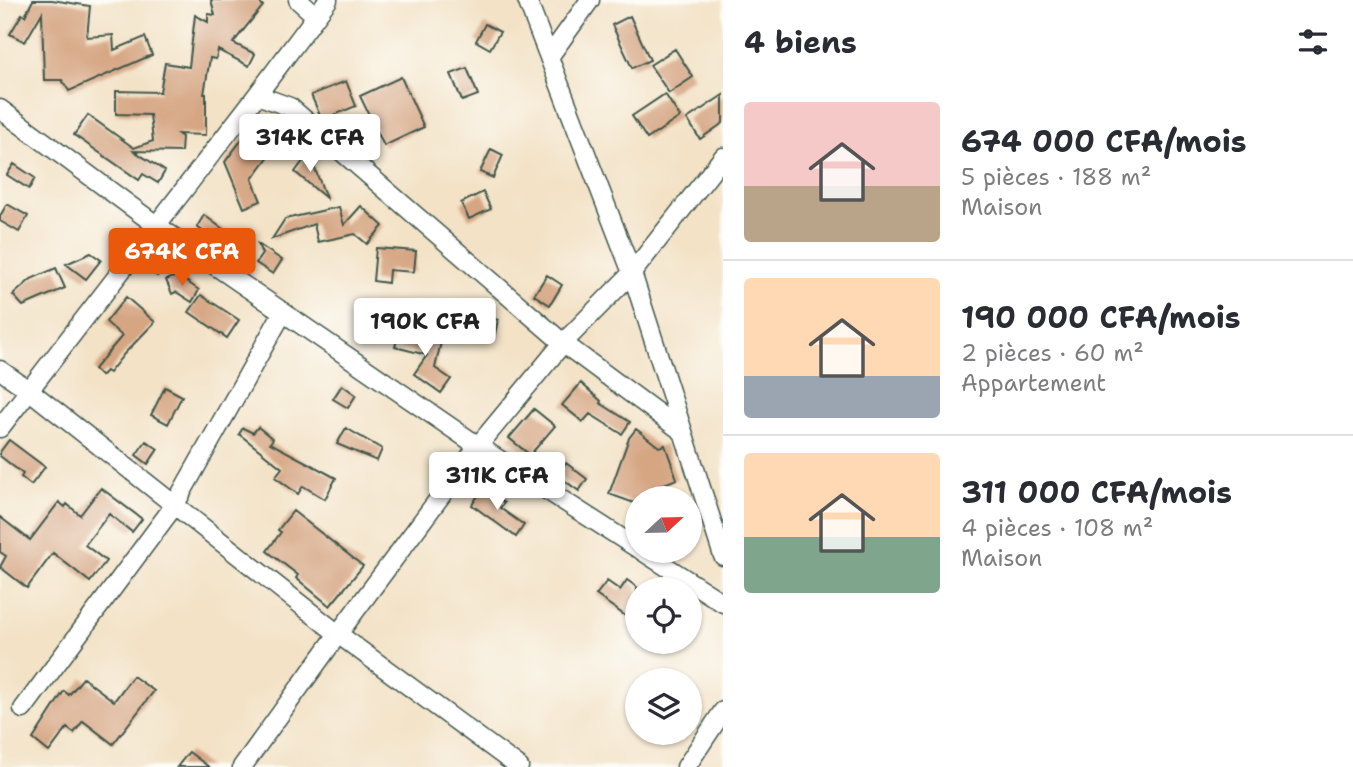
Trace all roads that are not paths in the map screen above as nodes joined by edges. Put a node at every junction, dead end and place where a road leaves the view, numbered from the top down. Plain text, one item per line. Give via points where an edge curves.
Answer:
1 (298, 0) edge
2 (328, 0) edge
3 (527, 0) edge
4 (590, 0) edge
5 (316, 16) junction
6 (549, 57) junction
7 (257, 95) junction
8 (0, 108) edge
9 (723, 157) edge
10 (156, 225) junction
11 (632, 273) junction
12 (283, 313) junction
13 (563, 343) junction
14 (0, 370) edge
15 (30, 391) junction
16 (0, 428) edge
17 (683, 432) junction
18 (478, 446) junction
19 (174, 506) junction
20 (625, 540) edge
21 (723, 556) edge
22 (662, 564) edge
23 (723, 603) edge
24 (338, 634) junction
25 (23, 709) dead end
26 (723, 711) edge
27 (242, 767) edge
28 (519, 767) edge
29 (686, 767) edge

1 - 5 street
2 - 5 street
3 - 6 street
4 - 6 street
5 - 7 street
6 - 11 street
7 - 10 street
7 - 13 street via 290,107
8 - 10 street
9 - 11 street
10 - 12 street
10 - 15 street
11 - 13 street
11 - 17 street
12 - 18 street
12 - 19 street
13 - 17 street
13 - 18 street
14 - 15 street
15 - 16 street
15 - 19 street
17 - 21 street
18 - 20 street
18 - 24 street
19 - 24 street
19 - 25 street
22 - 23 street
24 - 27 street
24 - 28 street
26 - 29 street

